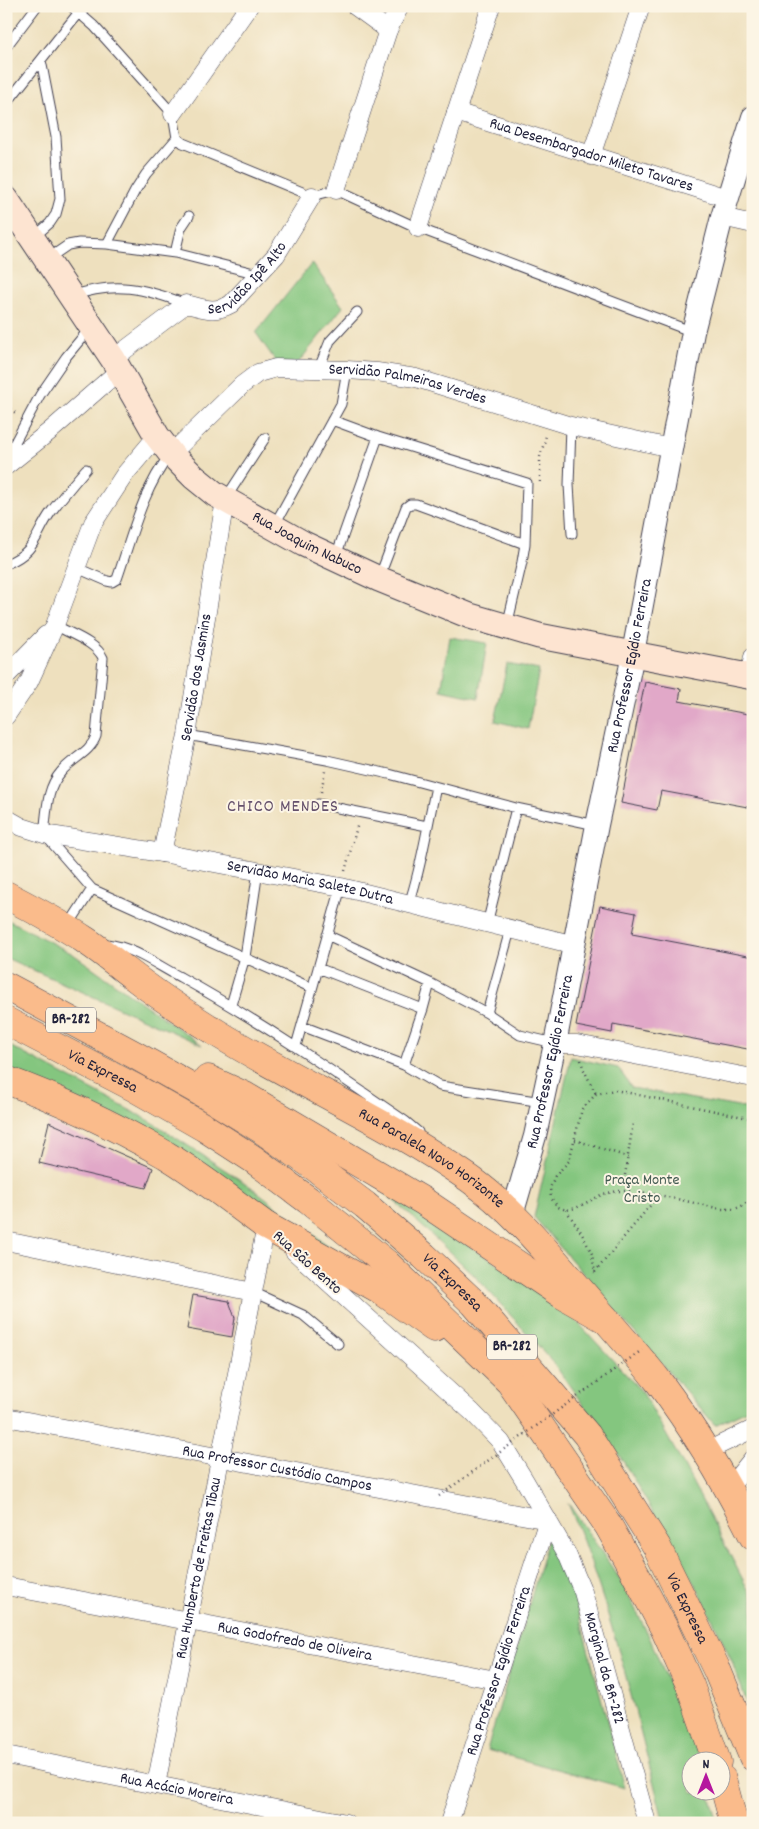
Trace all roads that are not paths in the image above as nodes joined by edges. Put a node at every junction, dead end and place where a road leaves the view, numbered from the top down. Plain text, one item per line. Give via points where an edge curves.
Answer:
1 (37, 6) edge
2 (249, 6) edge
3 (355, 6) edge
4 (400, 6) edge
5 (491, 6) edge
6 (641, 6) edge
7 (75, 9) edge
8 (388, 30) junction
9 (6, 47) edge
10 (41, 60) junction
11 (6, 104) edge
12 (456, 112) junction
13 (173, 114) junction
14 (753, 117) edge
15 (177, 138) junction
16 (591, 156) junction
17 (336, 190) junction
18 (312, 196) junction
19 (724, 208) junction
20 (189, 216) dead end
21 (16, 222) edge
22 (753, 224) edge
23 (418, 228) junction
24 (107, 244) junction
25 (175, 253) junction
26 (46, 259) junction
27 (259, 274) junction
28 (72, 296) junction
29 (186, 304) junction
30 (357, 312) dead end
31 (92, 326) junction
32 (693, 332) junction
33 (116, 364) junction
34 (319, 368) junction
35 (347, 370) junction
36 (332, 420) junction
37 (571, 426) junction
38 (378, 437) junction
39 (265, 438) dead end
40 (164, 445) junction
41 (671, 448) junction
42 (6, 458) edge
43 (6, 466) edge
44 (86, 469) dead end
45 (225, 500) junction
46 (273, 528) junction
47 (572, 534) dead end
48 (525, 544) junction
49 (335, 559) junction
50 (6, 564) edge
51 (76, 568) junction
52 (379, 579) junction
53 (55, 626) junction
54 (507, 628) junction
55 (633, 655) junction
56 (752, 670) edge
57 (6, 676) edge
58 (6, 716) edge
59 (187, 735) junction
60 (436, 787) junction
61 (318, 804) road end
62 (516, 808) junction
63 (6, 818) edge
64 (597, 825) junction
65 (427, 826) junction
66 (44, 834) junction
67 (162, 853) junction
68 (258, 871) junction
69 (341, 887) junction
70 (92, 888) junction
71 (6, 895) edge
72 (409, 904) junction
73 (488, 924) junction
74 (510, 930) junction
75 (77, 935) junction
76 (328, 935) junction
77 (575, 945) junction
78 (245, 957) junction
79 (318, 968) junction
80 (430, 983) junction
81 (6, 986) edge
82 (312, 988) junction
83 (231, 1005) junction
84 (423, 1009) junction
85 (488, 1014) junction
86 (6, 1021) edge
87 (302, 1026) junction
88 (555, 1044) junction
89 (296, 1046) junction
90 (135, 1055) junction
91 (404, 1065) junction
92 (753, 1078) edge
93 (6, 1080) edge
94 (542, 1102) junction
95 (471, 1180) junction
96 (512, 1215) junction
97 (266, 1226) junction
98 (6, 1241) edge
99 (253, 1292) junction
100 (606, 1320) junction
101 (338, 1344) dead end
102 (510, 1382) junction
103 (6, 1417) edge
104 (753, 1429) edge
105 (707, 1451) junction
106 (221, 1458) junction
107 (753, 1458) edge
108 (729, 1488) junction
109 (548, 1520) junction
110 (753, 1536) edge
111 (6, 1586) edge
112 (189, 1621) junction
113 (496, 1680) junction
114 (713, 1752) edge
115 (6, 1755) edge
116 (753, 1757) edge
117 (156, 1785) junction
118 (728, 1802) edge
119 (346, 1823) edge
120 (449, 1823) edge
121 (647, 1823) edge
122 (734, 1823) edge

1 - 9 lane
2 - 13 street
3 - 8 street
4 - 8 street
5 - 12 street
6 - 16 street
7 - 10 lane
7 - 13 lane
8 - 17 street
10 - 11 lane
10 - 21 lane via 56,136 60,199 50,223
12 - 16 street, Rua Desembargador Mileto Tavares
12 - 23 street
13 - 15 lane
14 - 19 street, Rua Professor Egídio Ferreira
15 - 18 lane
15 - 24 lane via 146,174
16 - 19 street, Rua Desembargador Mileto Tavares
17 - 18 lane
17 - 23 lane
18 - 27 street, Servidão Ipê Alto via 276,255
19 - 22 street, Rua Desembargador Mileto Tavares
19 - 32 street, Rua Professor Egídio Ferreira
20 - 25 lane via 181,228
21 - 26 main road, Rua Joaquim Nabuco
23 - 32 lane
24 - 25 lane
24 - 26 lane via 68,245
25 - 27 lane
26 - 28 main road, Rua Joaquim Nabuco
27 - 29 street, Servidão Ipê Alto via 223,309 213,311
28 - 29 lane via 92,289 135,288
28 - 31 main road, Rua Joaquim Nabuco
29 - 33 street, Servidão Ipê Alto
30 - 34 lane via 330,341
31 - 33 main road, Rua Joaquim Nabuco
31 - 42 lane via 44,390
32 - 41 street, Rua Professor Egídio Ferreira
33 - 40 main road, Rua Joaquim Nabuco
33 - 43 street, Servidão Ipê Alto via 50,431
34 - 35 street, Servidão Palmeiras Verdes
34 - 40 street, Servidão Palmeiras Verdes via 276,368 258,374
35 - 36 lane via 344,394
35 - 37 street, Servidão Palmeiras Verdes via 416,378
36 - 38 lane
36 - 46 lane
37 - 41 street, Servidão Palmeiras Verdes
37 - 47 lane via 569,485
38 - 48 lane via 527,483
38 - 49 lane
39 - 45 lane
40 - 45 main road, Rua Joaquim Nabuco via 194,478
40 - 51 street, Servidão Palmeiras Verdes via 125,474 101,509
40 - 51 lane via 162,464 150,486 117,579 107,581
41 - 55 street, Rua Professor Egídio Ferreira
44 - 50 lane via 50,514 34,544 19,559
45 - 46 main road, Rua Joaquim Nabuco
45 - 59 street, Servidão dos Jasmins
46 - 49 main road, Rua Joaquim Nabuco
48 - 52 lane via 410,504 406,507
48 - 54 lane
49 - 52 main road, Rua Joaquim Nabuco
51 - 53 street, Servidão Palmeiras Verdes
52 - 54 main road, Rua Joaquim Nabuco
53 - 57 street
53 - 58 street, Servidão Palmeiras Verdes via 29,682
53 - 66 lane via 94,646 102,658 96,736 87,750 62,770 50,789
54 - 55 main road, Rua Joaquim Nabuco
55 - 56 main road, Rua Joaquim Nabuco
55 - 64 street, Rua Professor Egídio Ferreira
59 - 60 lane via 327,760
59 - 67 street, Servidão dos Jasmins
60 - 62 lane
60 - 65 lane
61 - 65 lane
62 - 64 lane
62 - 73 lane
63 - 66 street, Servidão Maria Salete Dutra
64 - 77 street, Rua Professor Egídio Ferreira
65 - 72 lane
66 - 67 street, Servidão Maria Salete Dutra
66 - 70 lane
67 - 68 street, Servidão Maria Salete Dutra
68 - 69 street, Servidão Maria Salete Dutra
68 - 78 lane
69 - 72 street, Servidão Maria Salete Dutra
69 - 76 lane
70 - 75 lane
70 - 78 lane
71 - 75 main road, Rua Paralela Novo Horizonte
72 - 73 street, Servidão Maria Salete Dutra
73 - 74 street, Servidão Maria Salete Dutra
74 - 77 street, Servidão Maria Salete Dutra
74 - 85 lane
75 - 83 lane via 135,953
75 - 95 main road, Rua Paralela Novo Horizonte via 215,1032 384,1126
76 - 79 lane
76 - 80 lane
77 - 88 street, Rua Professor Egídio Ferreira
78 - 82 lane
78 - 83 lane
79 - 82 lane
79 - 84 lane
80 - 84 lane
80 - 85 lane
81 - 90 main road, Via Expressa / BR-282
82 - 87 lane
83 - 89 lane
84 - 91 lane
85 - 88 lane via 520,1036
86 - 102 main road, Via Expressa / BR-282 via 135,1088 253,1159 387,1264
87 - 89 lane
87 - 91 lane
88 - 92 street via 577,1044
88 - 94 street, Rua Professor Egídio Ferreira
89 - 95 lane via 405,1120
90 - 100 main road via 191,1071 246,1096 423,1201 561,1294
90 - 116 main road, Via Expressa / BR-282 via 246,1119 316,1168 365,1205 474,1303 588,1435 652,1539 718,1670
91 - 94 lane via 440,1086
93 - 97 main road, Rua São Bento via 102,1120 167,1156
94 - 96 street, Rua Professor Egídio Ferreira
95 - 96 main road, Rua Paralela Novo Horizonte
96 - 100 main road, Rua Paralela Novo Horizonte
97 - 99 street, Rua Humberto de Freitas Tibau
97 - 102 main road via 379,1289
97 - 109 street, Rua São Bento via 501,1442
98 - 99 street
99 - 101 lane via 303,1314
99 - 106 street, Rua Humberto de Freitas Tibau
100 - 105 main road, Rua Paralela Novo Horizonte via 658,1381
102 - 114 main road, Via Expressa / BR-282 via 608,1525 636,1574 690,1685
103 - 106 street, Rua Professor Custódio Campos
104 - 105 street
105 - 108 main road, Rua Paralela Novo Horizonte
106 - 109 street, Rua Professor Custódio Campos
106 - 112 street, Rua Humberto de Freitas Tibau
107 - 108 street
108 - 110 main road, Rua Paralela Novo Horizonte
109 - 113 street, Rua Professor Egídio Ferreira
109 - 121 street, Marginal da BR-282 via 583,1592
111 - 112 street, Rua Godofredo de Oliveira
112 - 113 street, Rua Godofredo de Oliveira
112 - 117 street, Rua Humberto de Freitas Tibau
113 - 120 street, Rua Professor Egídio Ferreira
115 - 117 street, Rua Acácio Moreira
117 - 119 street, Rua Acácio Moreira
118 - 122 main road

